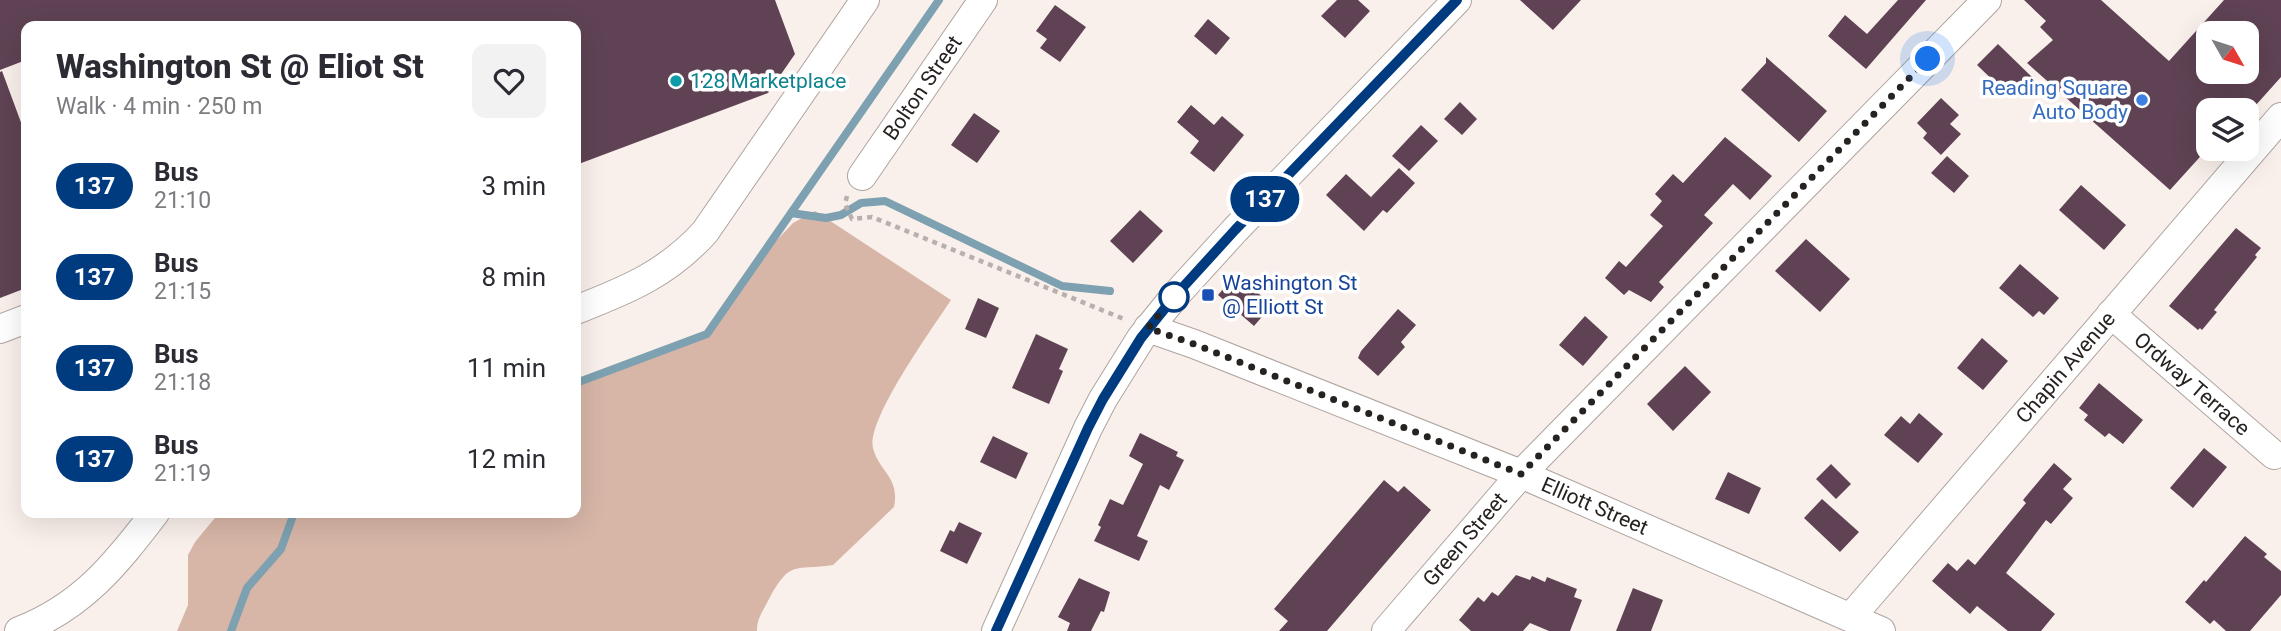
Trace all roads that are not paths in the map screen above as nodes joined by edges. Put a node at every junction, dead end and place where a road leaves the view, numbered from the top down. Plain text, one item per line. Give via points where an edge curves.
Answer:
1 (865, 0) edge
2 (983, 0) edge
3 (1457, 0) edge
4 (1987, 0) edge
5 (2281, 117) edge
6 (862, 176) dead end
7 (581, 308) edge
8 (2110, 314) junction
9 (21, 322) edge
10 (1148, 328) junction
11 (0, 329) edge
12 (2274, 455) dead end
13 (1521, 474) junction
14 (152, 518) edge
15 (1851, 617) junction
16 (19, 631) edge
17 (996, 631) edge
18 (1386, 631) edge
19 (1881, 631) edge

1 - 7 street via 695,244 647,280
2 - 6 street, Bolton Street
3 - 10 street via 1235,230
4 - 13 street, Green Street
5 - 8 street, Chapin Avenue
8 - 12 street, Ordway Terrace
8 - 15 street, Chapin Avenue
9 - 11 street
10 - 13 street, Elliott Street
10 - 17 street via 1088,428
13 - 15 street, Elliott Street
13 - 18 street, Green Street
14 - 16 street via 88,591 56,614
15 - 19 street, Elliott Street

